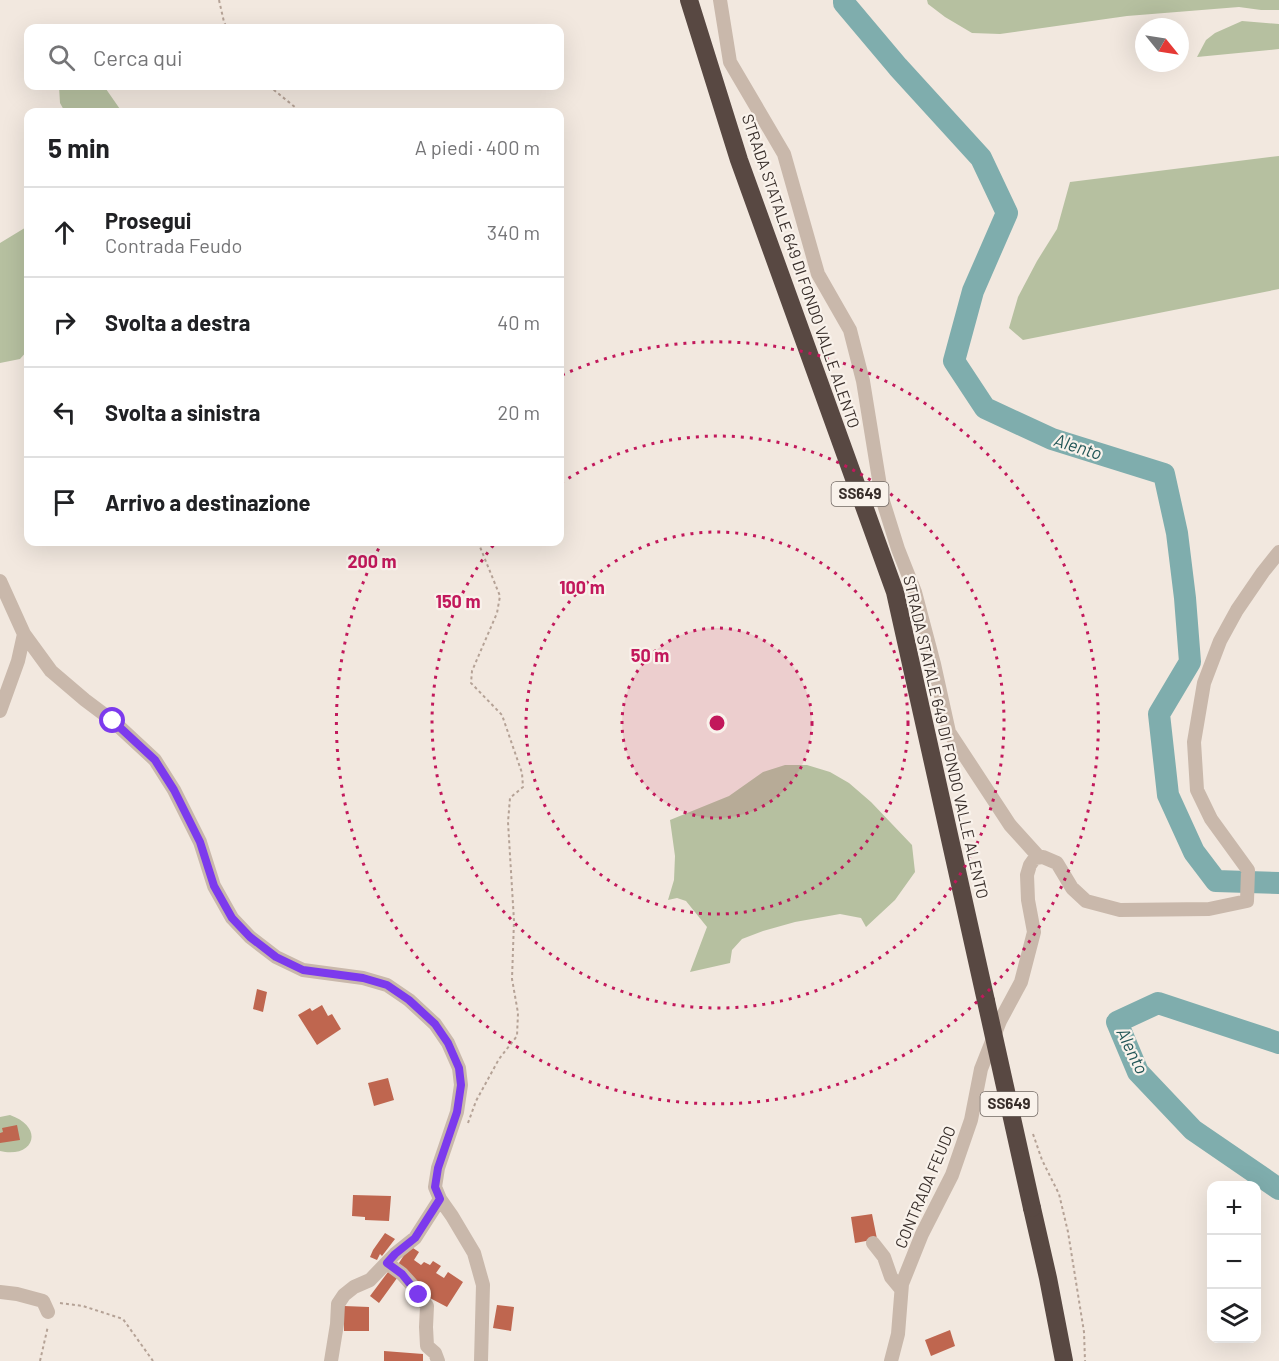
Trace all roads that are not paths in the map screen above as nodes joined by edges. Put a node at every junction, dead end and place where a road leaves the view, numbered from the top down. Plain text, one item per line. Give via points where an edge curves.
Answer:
1 (689, 0) edge
2 (720, 0) edge
3 (1279, 552) edge
4 (0, 580) edge
5 (24, 634) junction
6 (0, 711) edge
7 (1038, 857) junction
8 (440, 1199) junction
9 (873, 1244) dead end
10 (387, 1263) junction
11 (902, 1288) junction
12 (0, 1292) edge
13 (45, 1306) road end
14 (331, 1361) edge
15 (438, 1361) edge
16 (481, 1361) edge
17 (891, 1361) edge
18 (1064, 1361) edge

1 - 18 highway, STRADA STATALE 649 DI FONDO VALLE ALENTO / SS649, bridge via 739,160 895,592
2 - 7 street via 730,62 784,154 818,274 850,330 863,381 882,498 915,592 949,732 1010,825
3 - 7 street via 1220,641 1204,683 1194,742 1197,790 1211,819 1248,870 1247,901 1209,909 1120,910 1086,901 1072,888 1057,863
4 - 5 street
5 - 6 street
5 - 8 street via 51,671 155,760 200,842 214,886 232,918 250,937 276,957 303,970 387,985 435,1024 459,1068 461,1085 457,1112 438,1168 435,1187
7 - 11 street, CONTRADA FEUDO via 1027,875 1034,932 1021,982 981,1069 971,1120 952,1175 922,1234
8 - 10 street via 415,1238
8 - 16 street via 474,1253 483,1285
9 - 11 street via 884,1257 891,1277
10 - 14 street via 370,1280 344,1295 338,1304
10 - 15 street via 402,1274 427,1306 427,1346
11 - 17 street, CONTRADA FEUDO
12 - 13 street

